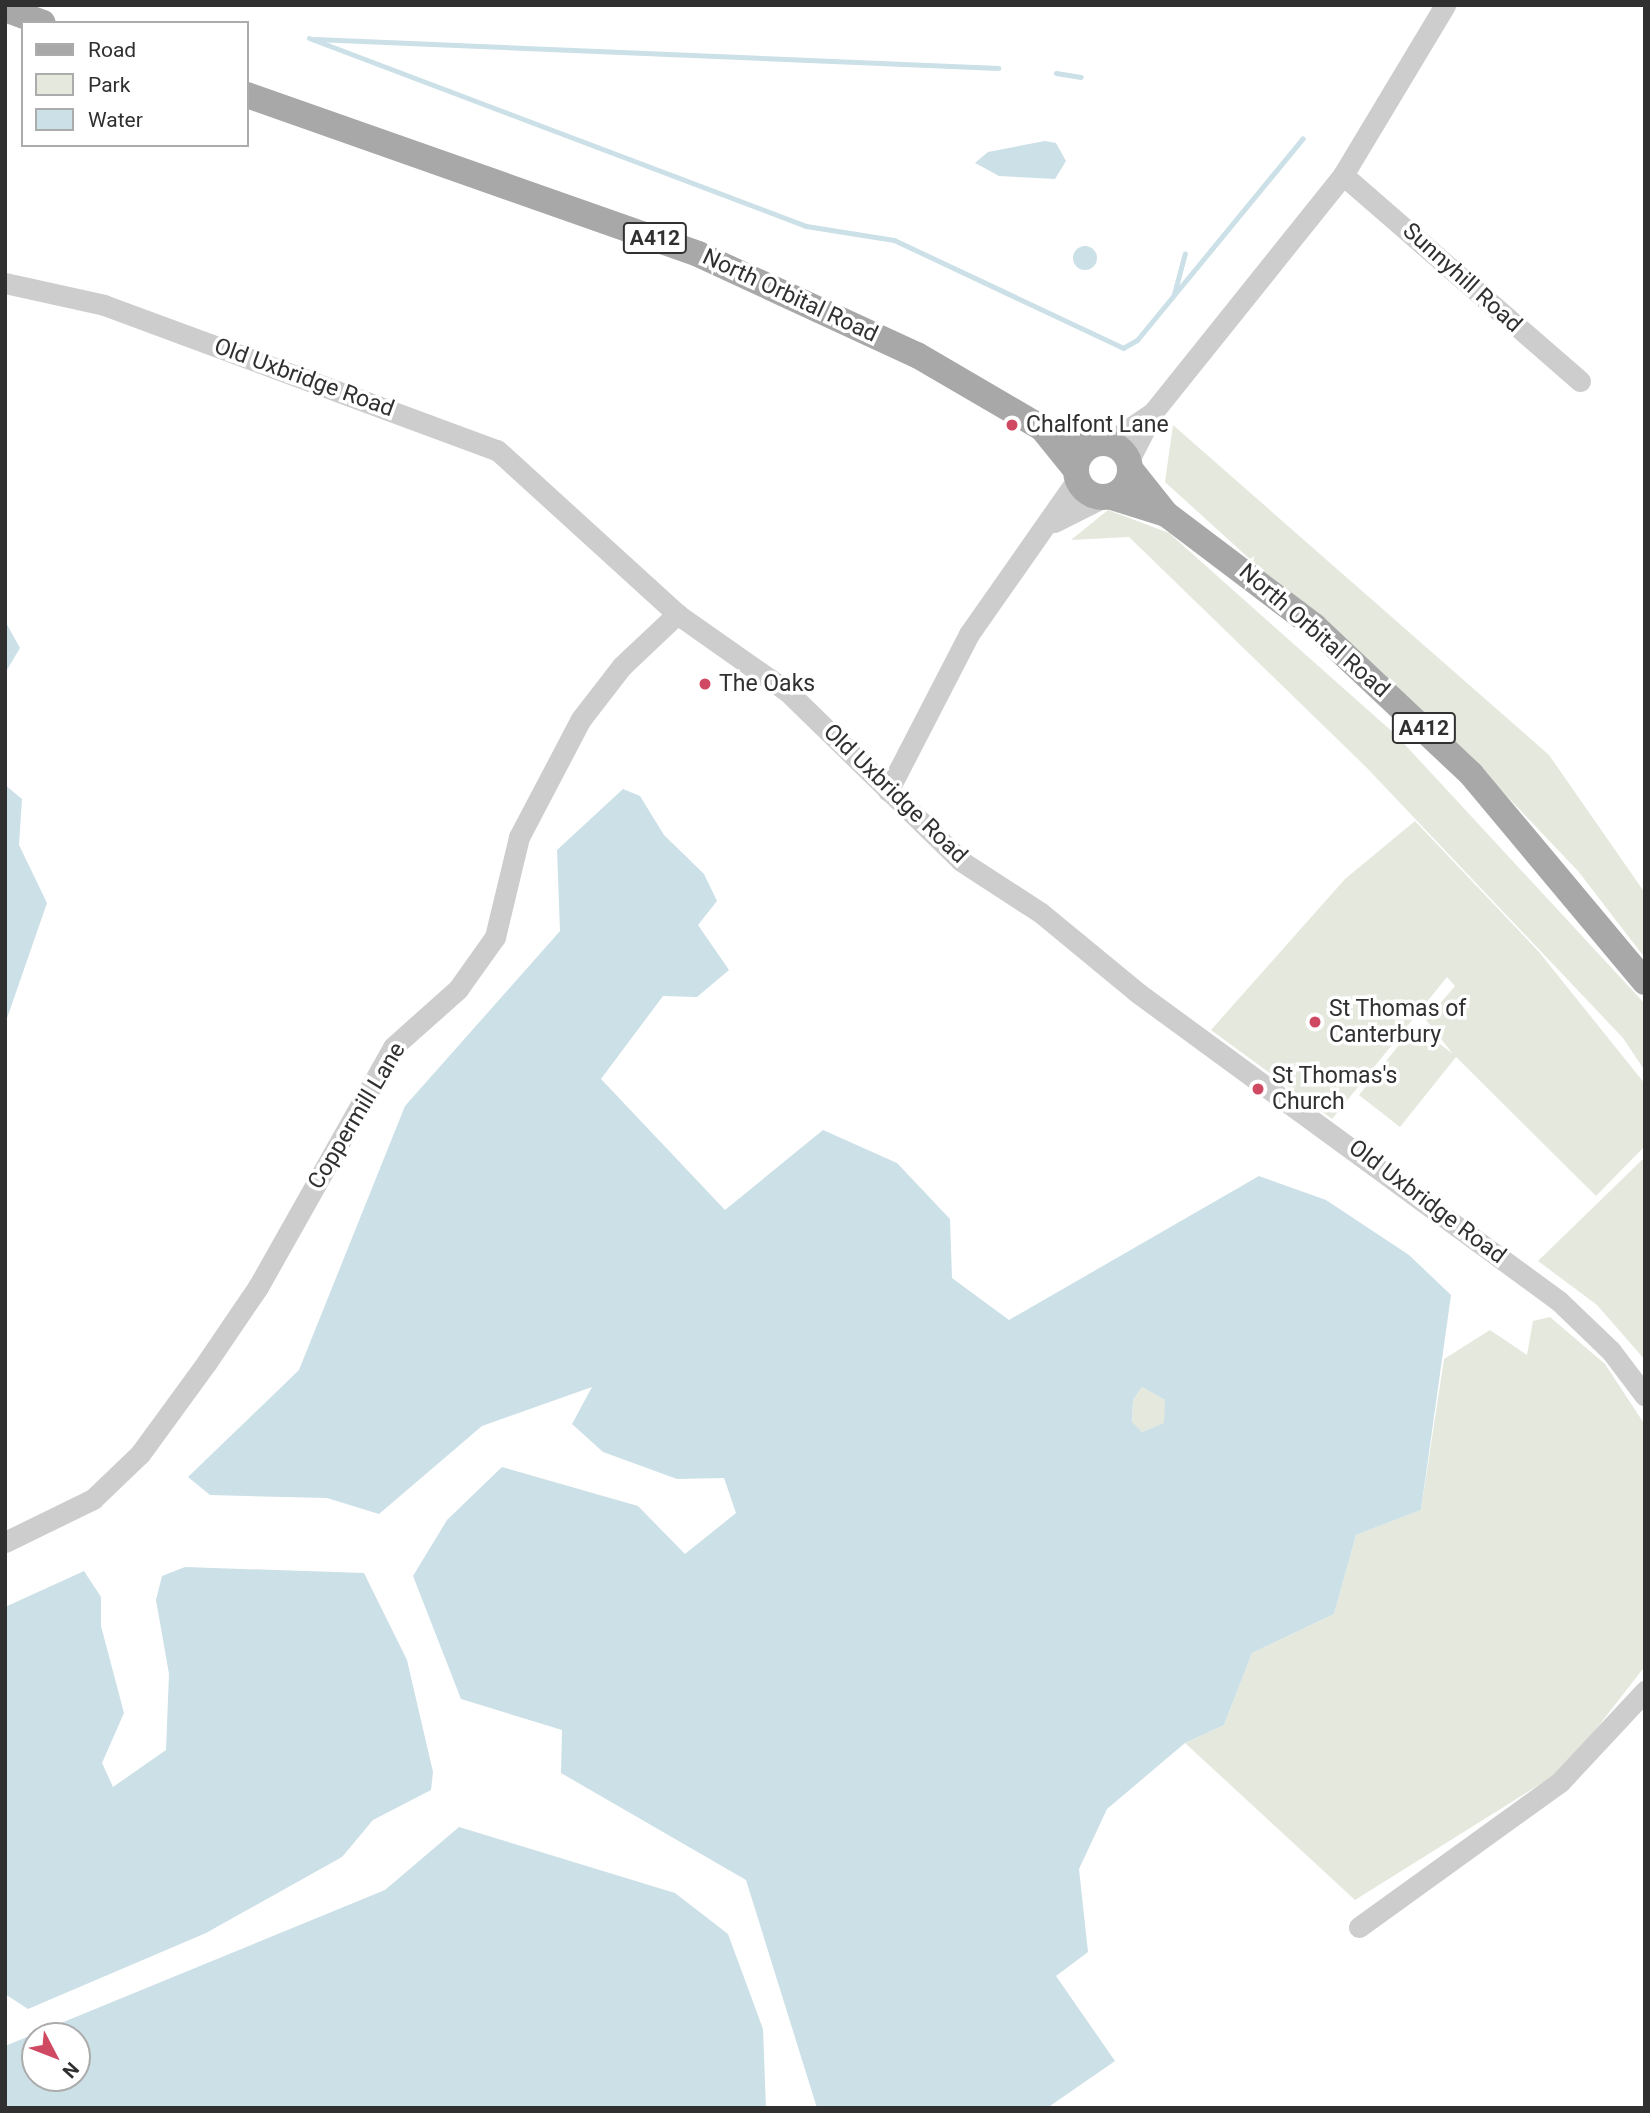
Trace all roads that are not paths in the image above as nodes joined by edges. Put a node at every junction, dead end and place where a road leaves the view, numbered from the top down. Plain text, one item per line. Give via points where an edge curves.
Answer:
1 (1445, 5) edge
2 (5, 9) edge
3 (38, 21) edge
4 (248, 96) edge
5 (1343, 175) junction
6 (5, 283) edge
7 (1580, 381) dead end
8 (1154, 411) junction
9 (1042, 428) junction
10 (1103, 443) junction
11 (1130, 465) junction
12 (1077, 475) junction
13 (1107, 497) junction
14 (1166, 514) junction
15 (1049, 525) junction
16 (677, 614) junction
17 (888, 791) junction
18 (1645, 982) edge
19 (1645, 1396) edge
20 (5, 1542) edge
21 (1645, 1691) edge
22 (1359, 1927) dead end

1 - 5 street
2 - 3 main road
4 - 9 main road, North Orbital Road / A412 via 698,254 916,355
5 - 7 street, Sunnyhill Road
5 - 8 street
6 - 16 street, Old Uxbridge Road via 103,305 254,356 354,401 478,439 525,472
8 - 10 street
8 - 11 street
9 - 10 main road, North Orbital Road / A412
9 - 12 main road, North Orbital Road / A412
10 - 11 main road
10 - 12 main road via 1082,453
11 - 13 main road via 1125,488
11 - 14 main road, North Orbital Road / A412
12 - 13 main road
12 - 15 street
13 - 14 main road, North Orbital Road / A412
13 - 15 street
14 - 18 main road, North Orbital Road / A412 via 1304,618 1426,730 1544,855
15 - 17 street via 969,634
16 - 17 street, Old Uxbridge Road via 788,692
16 - 20 street, Coppermill Lane via 621,666 581,719 519,837 495,937 458,989 393,1047 258,1287 207,1362 140,1454 93,1499
17 - 19 street, Old Uxbridge Road via 961,861 1024,900 1138,993 1559,1301 1611,1351
21 - 22 street via 1560,1782

